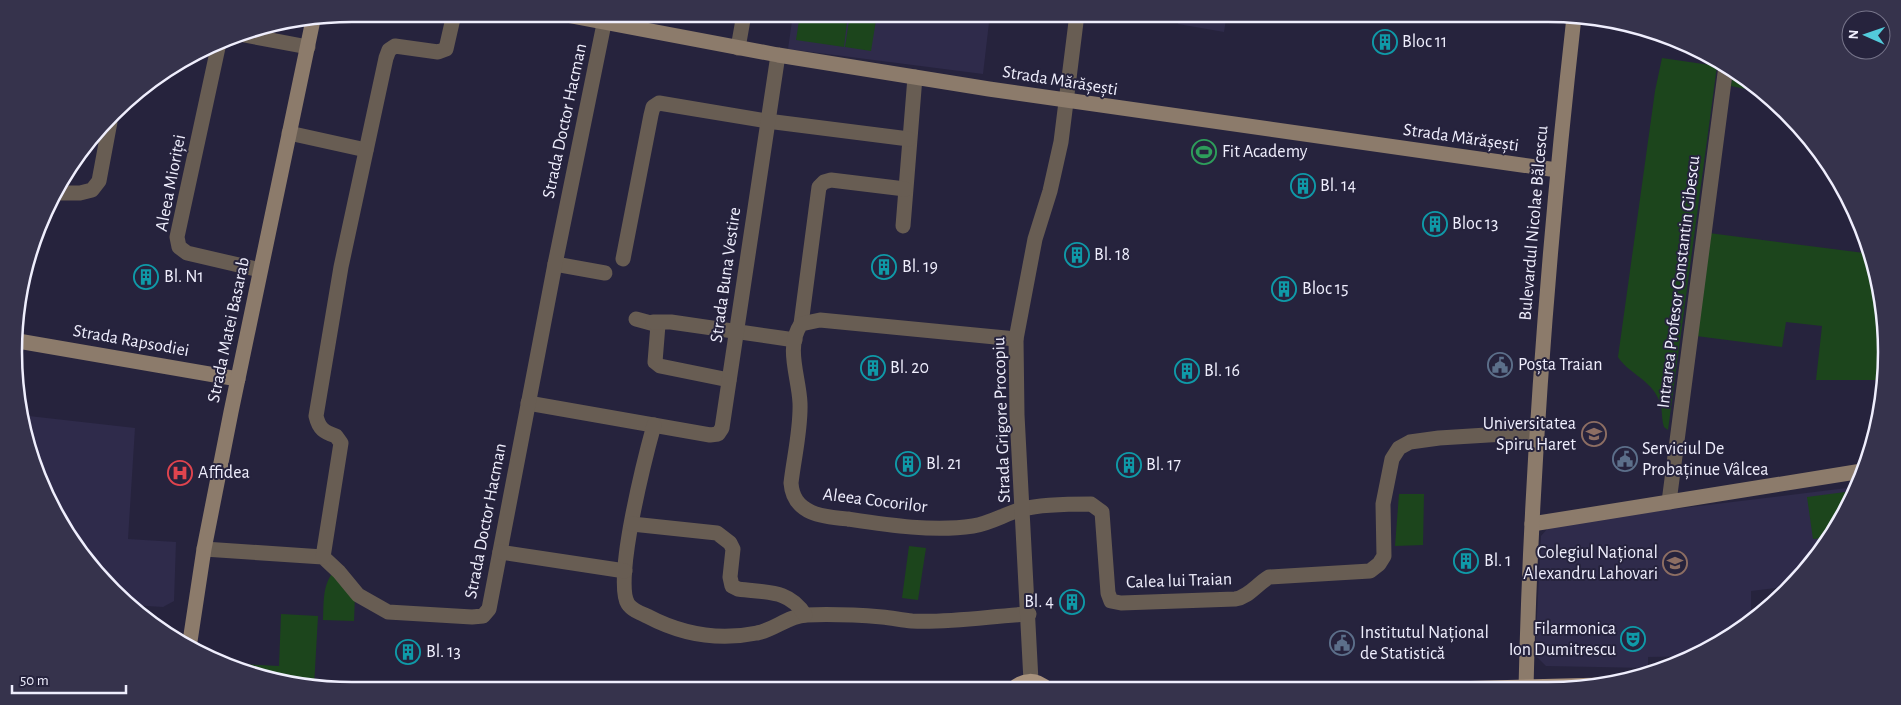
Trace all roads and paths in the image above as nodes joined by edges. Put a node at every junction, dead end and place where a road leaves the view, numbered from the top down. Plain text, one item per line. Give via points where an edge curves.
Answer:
1 (452, 22) edge
2 (604, 22) edge
3 (623, 22) edge
4 (743, 22) edge
5 (1076, 22) edge
6 (1573, 23) edge
7 (312, 25) edge
8 (256, 37) edge
9 (308, 47) junction
10 (738, 48) junction
11 (217, 52) edge
12 (778, 55) junction
13 (1725, 74) edge
14 (915, 77) junction
15 (1067, 101) junction
16 (767, 120) junction
17 (108, 130) edge
18 (289, 133) junction
19 (909, 139) junction
20 (366, 150) junction
21 (1557, 170) junction
22 (906, 189) junction
23 (64, 193) edge
24 (903, 226) dead end
25 (623, 259) dead end
26 (555, 264) junction
27 (260, 270) junction
28 (605, 273) dead end
29 (636, 319) dead end
30 (653, 322) junction
31 (801, 324) junction
32 (736, 332) junction
33 (1016, 339) junction
34 (795, 340) junction
35 (22, 342) edge
36 (238, 379) junction
37 (729, 380) junction
38 (528, 403) junction
39 (654, 425) junction
40 (1536, 432) junction
41 (1856, 472) edge
42 (1669, 502) junction
43 (1023, 509) junction
44 (632, 524) junction
45 (1532, 524) junction
46 (204, 548) junction
47 (500, 552) junction
48 (323, 558) junction
49 (625, 570) junction
50 (1029, 614) junction
51 (805, 615) junction
52 (190, 640) edge
53 (1031, 680) junction
54 (1023, 682) edge
55 (1036, 682) edge
56 (1526, 682) edge

1 - 20 street via 446,49 438,52 395,46 389,50
2 - 26 street, Strada Doctor Hacman
3 - 10 street, Strada Mărășești
4 - 10 street
5 - 15 street, Strada Grigore Procopiu
6 - 21 street, Bulevardul Nicolae Bălcescu
7 - 9 street, Strada Matei Basarab
8 - 9 street
9 - 18 street, Strada Matei Basarab
10 - 12 street, Strada Mărășești
11 - 27 street, Aleea Mioriței via 177,237 180,247 187,253
12 - 14 street, Strada Mărășești
12 - 16 street, Strada Buna Vestire
13 - 42 street, Intrarea Profesor Constantin Gibescu
14 - 15 street, Strada Mărășești
14 - 19 street
15 - 21 street, Strada Mărășești
15 - 33 street, Strada Grigore Procopiu via 1061,142 1033,247
16 - 19 street
16 - 25 street via 671,103 659,103 653,107
16 - 32 street, Strada Buna Vestire
17 - 23 street via 99,181 92,190
18 - 20 street
18 - 27 street, Strada Matei Basarab
19 - 22 street
20 - 48 street via 334,302 316,416 318,427 336,436 341,443
21 - 40 street, Bulevardul Nicolae Bălcescu
22 - 24 street
22 - 31 street, Aleea Cocorilor via 831,180 818,187
26 - 28 street
26 - 38 street, Strada Doctor Hacman
27 - 36 street, Strada Matei Basarab
29 - 30 street
30 - 32 street
30 - 37 street via 658,326 654,354 655,362 660,366
31 - 33 street via 820,320
31 - 34 street, Aleea Cocorilor
32 - 34 street
32 - 37 street, Strada Buna Vestire
33 - 43 street, Strada Grigore Procopiu
34 - 43 street, Aleea Cocorilor via 800,403 791,483 796,501 803,508 813,513 872,523 950,528 999,520
35 - 36 street, Strada Rapsodiei
36 - 46 street, Strada Matei Basarab
37 - 39 street, Strada Buna Vestire via 722,428 718,434
38 - 39 street
38 - 47 street, Strada Doctor Hacman
39 - 44 street
40 - 43 street, Calea lui Traian via 1478,434 1410,442 1399,448 1392,460 1383,504 1384,556 1379,564 1370,571 1269,578 1257,583 1242,598 1121,604 1111,601 1102,512 1098,506 1082,504
40 - 45 street, Bulevardul Nicolae Bălcescu
41 - 42 street
42 - 45 street
43 - 50 street, Strada Grigore Procopiu
44 - 49 street
44 - 51 street via 706,531 723,536 732,549 732,586 790,598
45 - 56 street, Bulevardul Nicolae Bălcescu
46 - 48 street
46 - 52 street, Strada Matei Basarab
47 - 48 street, Strada Doctor Hacman via 489,609 483,616 472,617 388,612 358,595
47 - 49 street
49 - 51 street via 627,603 634,610 691,634 756,633
50 - 51 street via 914,621
50 - 53 street, Strada Grigore Procopiu
53 - 54 main road
53 - 55 main road

